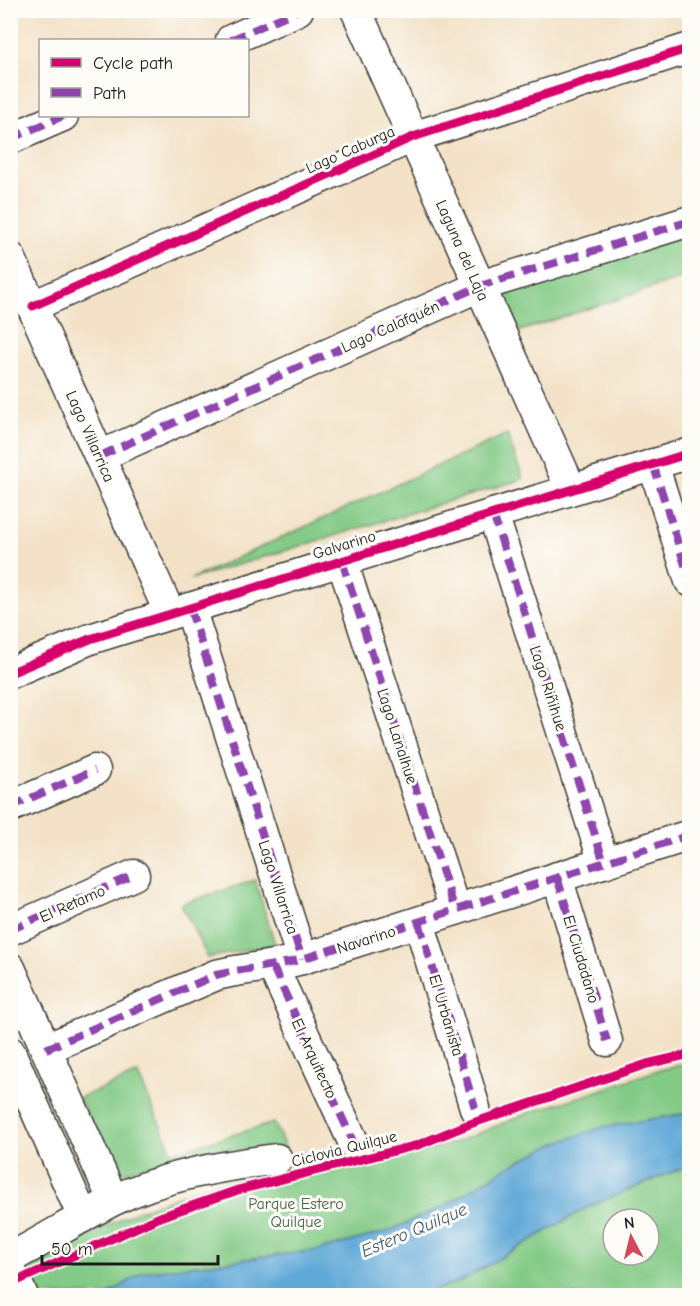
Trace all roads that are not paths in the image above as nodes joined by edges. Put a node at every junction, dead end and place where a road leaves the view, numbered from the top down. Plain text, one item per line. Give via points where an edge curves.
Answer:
1 (298, 10) edge
2 (356, 10) edge
3 (233, 39) edge
4 (690, 48) edge
5 (61, 117) edge
6 (413, 137) junction
7 (10, 139) edge
8 (690, 222) edge
9 (10, 257) edge
10 (480, 286) junction
11 (33, 306) junction
12 (690, 453) edge
13 (100, 456) junction
14 (653, 464) junction
15 (571, 489) junction
16 (493, 514) junction
17 (342, 561) junction
18 (690, 580) edge
19 (180, 611) junction
20 (12, 667) edge
21 (95, 771) dead end
22 (10, 807) edge
23 (690, 835) edge
24 (604, 863) junction
25 (134, 875) dead end
26 (557, 878) junction
27 (455, 910) junction
28 (419, 922) junction
29 (10, 930) edge
30 (288, 963) junction
31 (10, 968) edge
32 (607, 1041) dead end
33 (46, 1049) junction
34 (10, 1052) edge
35 (475, 1108) dead end
36 (357, 1150) dead end
37 (277, 1159) dead end
38 (113, 1200) junction
39 (83, 1217) junction
40 (10, 1258) edge
41 (10, 1269) edge
42 (22, 1296) edge

1 - 3 street
2 - 6 street, Laguna del Laja
4 - 6 street, Lago Caburga
5 - 7 street
6 - 10 street, Laguna del Laja
6 - 11 street, Lago Caburga
8 - 10 street, Lago Calafquén
9 - 11 street, Lago Villarrica
10 - 13 street, Lago Calafquén
10 - 15 street, Laguna del Laja
11 - 13 street, Lago Villarrica
12 - 14 street, Galvarino
13 - 19 street, Lago Villarrica
14 - 15 street, Galvarino
14 - 18 street
15 - 16 street, Galvarino
16 - 17 street, Galvarino
16 - 24 street, Lago Riñihue
17 - 19 street, Galvarino
17 - 27 street, Lago Lanalhue
19 - 20 street, Galvarino
19 - 30 street, Lago Villarrica
21 - 22 street
23 - 24 street, Navarino
24 - 26 street, Navarino
25 - 29 street, El Retamo
26 - 27 street, Navarino
26 - 32 street, El Ciudadano
27 - 28 street, Navarino
28 - 30 street, Navarino
28 - 35 street, El Urbanista
30 - 33 street, Navarino via 216,975
30 - 36 street, El Arquitecto
31 - 33 street
33 - 38 street
34 - 39 street
37 - 38 street via 185,1175
38 - 39 street
39 - 40 street
41 - 42 street

